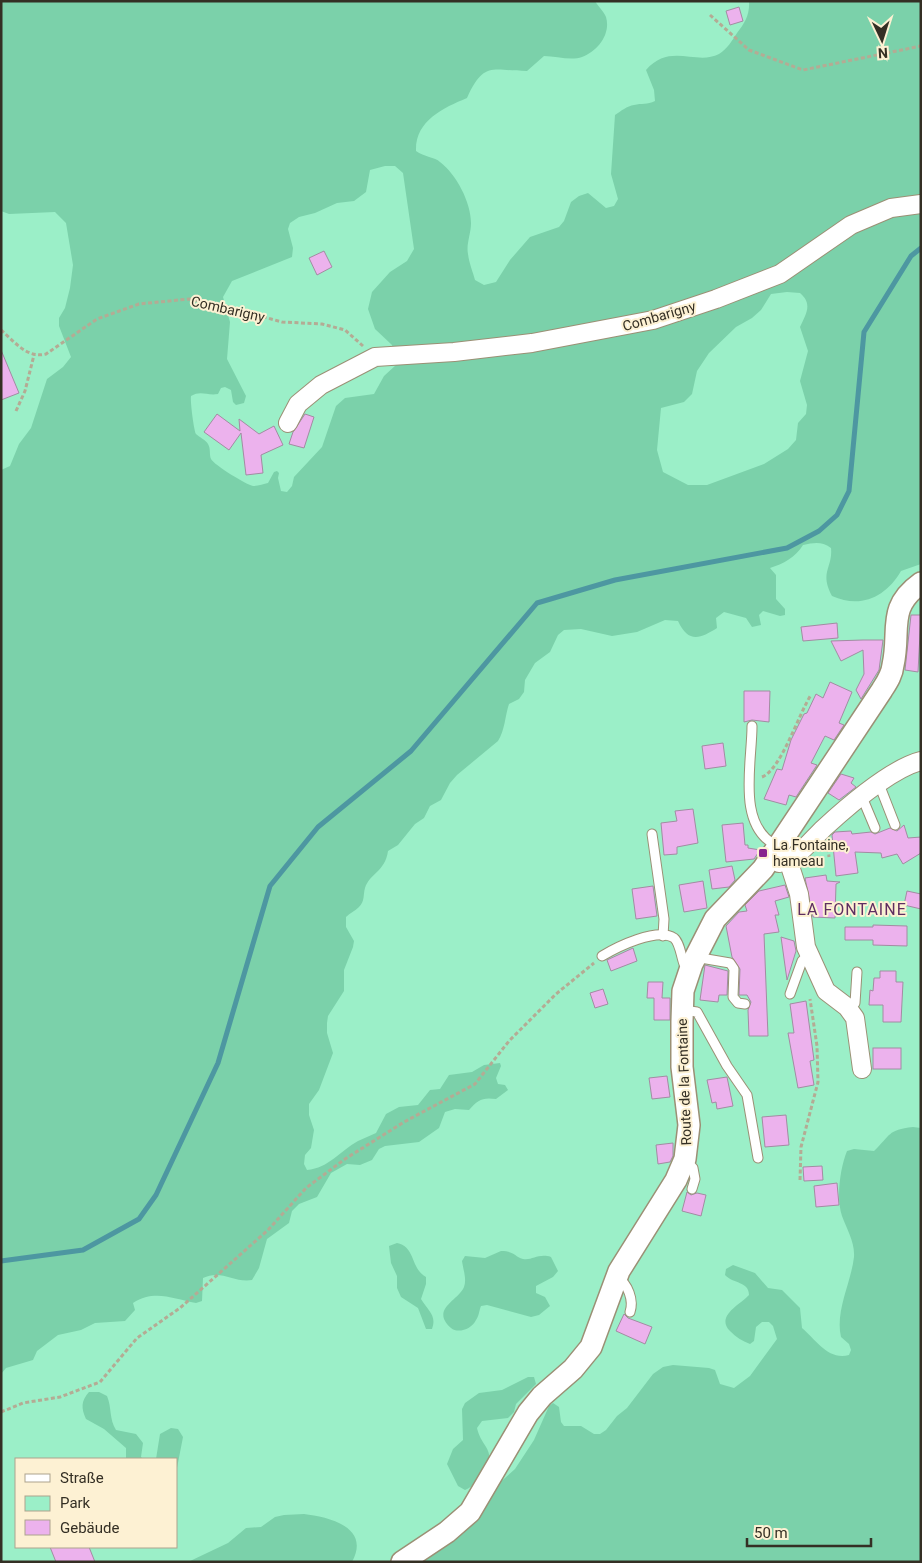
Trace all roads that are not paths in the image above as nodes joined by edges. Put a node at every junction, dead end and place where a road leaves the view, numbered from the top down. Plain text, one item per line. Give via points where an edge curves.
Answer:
1 (921, 204) edge
2 (288, 423) dead end
3 (921, 583) edge
4 (752, 726) dead end
5 (921, 761) edge
6 (879, 784) junction
7 (862, 797) junction
8 (895, 825) dead end
9 (875, 828) dead end
10 (652, 834) dead end
11 (779, 855) junction
12 (663, 936) junction
13 (602, 956) road end
14 (805, 958) dead end
15 (693, 962) junction
16 (857, 972) dead end
17 (790, 994) dead end
18 (745, 1004) dead end
19 (682, 1010) junction
20 (849, 1010) junction
21 (862, 1069) dead end
22 (758, 1158) dead end
23 (685, 1160) junction
24 (692, 1189) dead end
25 (616, 1277) junction
26 (630, 1312) dead end
27 (402, 1562) edge

1 - 2 street, Combarigny via 891,208 851,226 780,274 653,320 532,343 375,357 320,385 298,404
3 - 11 street, Route de la Fontaine via 906,595 899,607 894,663 889,678
4 - 11 lane via 751,805 754,823
5 - 6 street via 900,768
6 - 7 street
6 - 8 lane
7 - 9 lane
7 - 11 street
10 - 12 lane via 664,919
11 - 15 street, Route de la Fontaine via 715,919
11 - 20 street via 798,894 806,947 826,991
12 - 13 lane via 636,940
12 - 15 lane via 678,942 684,964
14 - 17 lane
15 - 18 lane via 730,963 734,969 733,996 738,1003
15 - 19 street, Route de la Fontaine via 685,983
16 - 20 lane via 856,1003
19 - 22 lane via 697,1012 726,1066 747,1095
19 - 23 street, Route de la Fontaine via 682,1066 689,1125
20 - 21 street via 856,1025
23 - 24 lane via 693,1168 695,1179
23 - 25 street, Route de la Fontaine
25 - 26 lane via 621,1279 632,1298
25 - 27 street, Route de la Fontaine via 596,1337 583,1359 528,1413 470,1512

